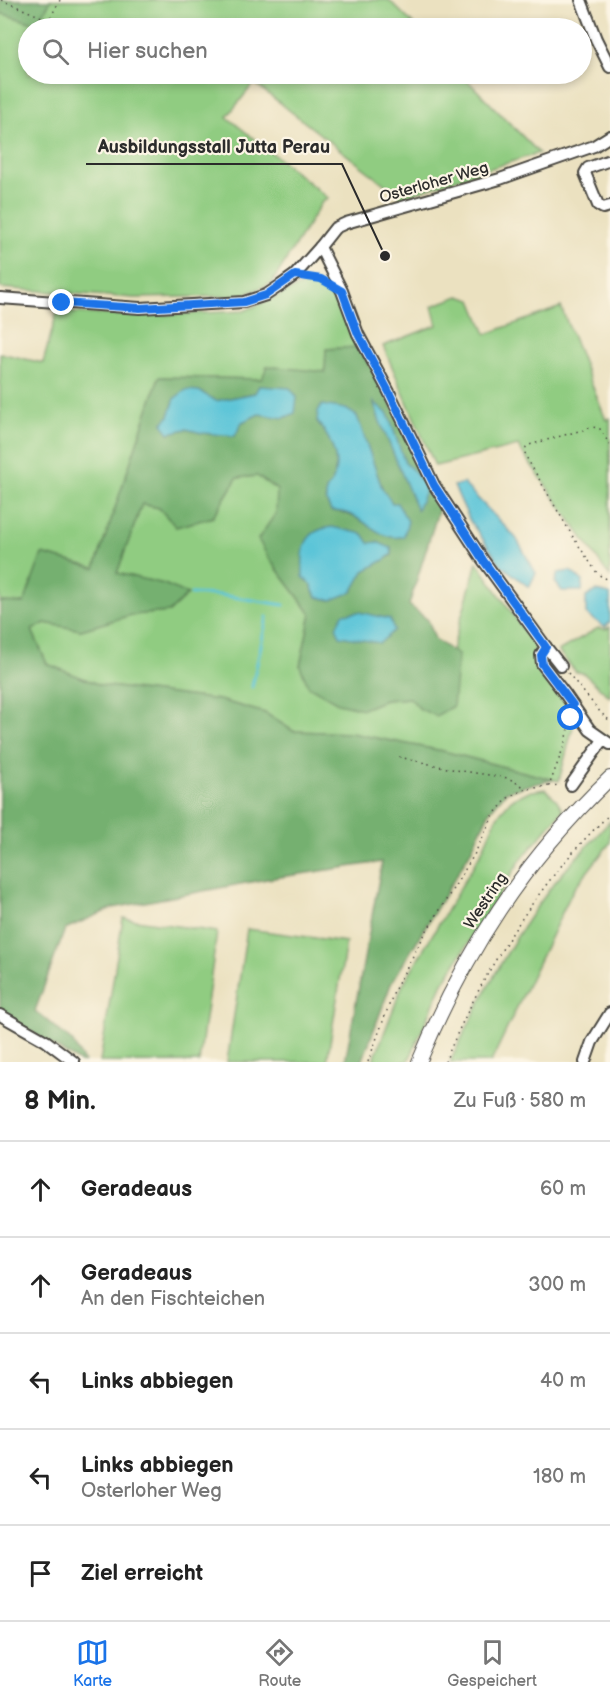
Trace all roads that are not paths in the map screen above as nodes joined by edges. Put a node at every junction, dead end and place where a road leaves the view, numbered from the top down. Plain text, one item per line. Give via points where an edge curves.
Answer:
1 (581, 0) edge
2 (588, 18) edge
3 (592, 29) edge
4 (610, 68) edge
5 (610, 136) edge
6 (610, 160) edge
7 (610, 206) edge
8 (320, 247) junction
9 (0, 298) edge
10 (546, 647) junction
11 (561, 666) road end
12 (606, 742) edge
13 (610, 778) edge
14 (571, 785) road end
15 (0, 1015) edge
16 (609, 1017) edge
17 (74, 1062) edge
18 (419, 1062) edge
19 (585, 1062) edge

1 - 2 street
3 - 4 street
5 - 8 street, Osterloher Weg via 594,146 500,179 346,223 335,228
6 - 7 street via 585,172 598,205
8 - 9 street, Osterloher Weg via 295,275 266,295 244,302 140,308
8 - 10 street via 358,334 434,485
10 - 11 street
10 - 12 street via 541,655 542,664 590,730
12 - 14 street
13 - 18 main road, Westring via 555,835 496,914 462,970
15 - 17 street
16 - 19 street via 592,1042

